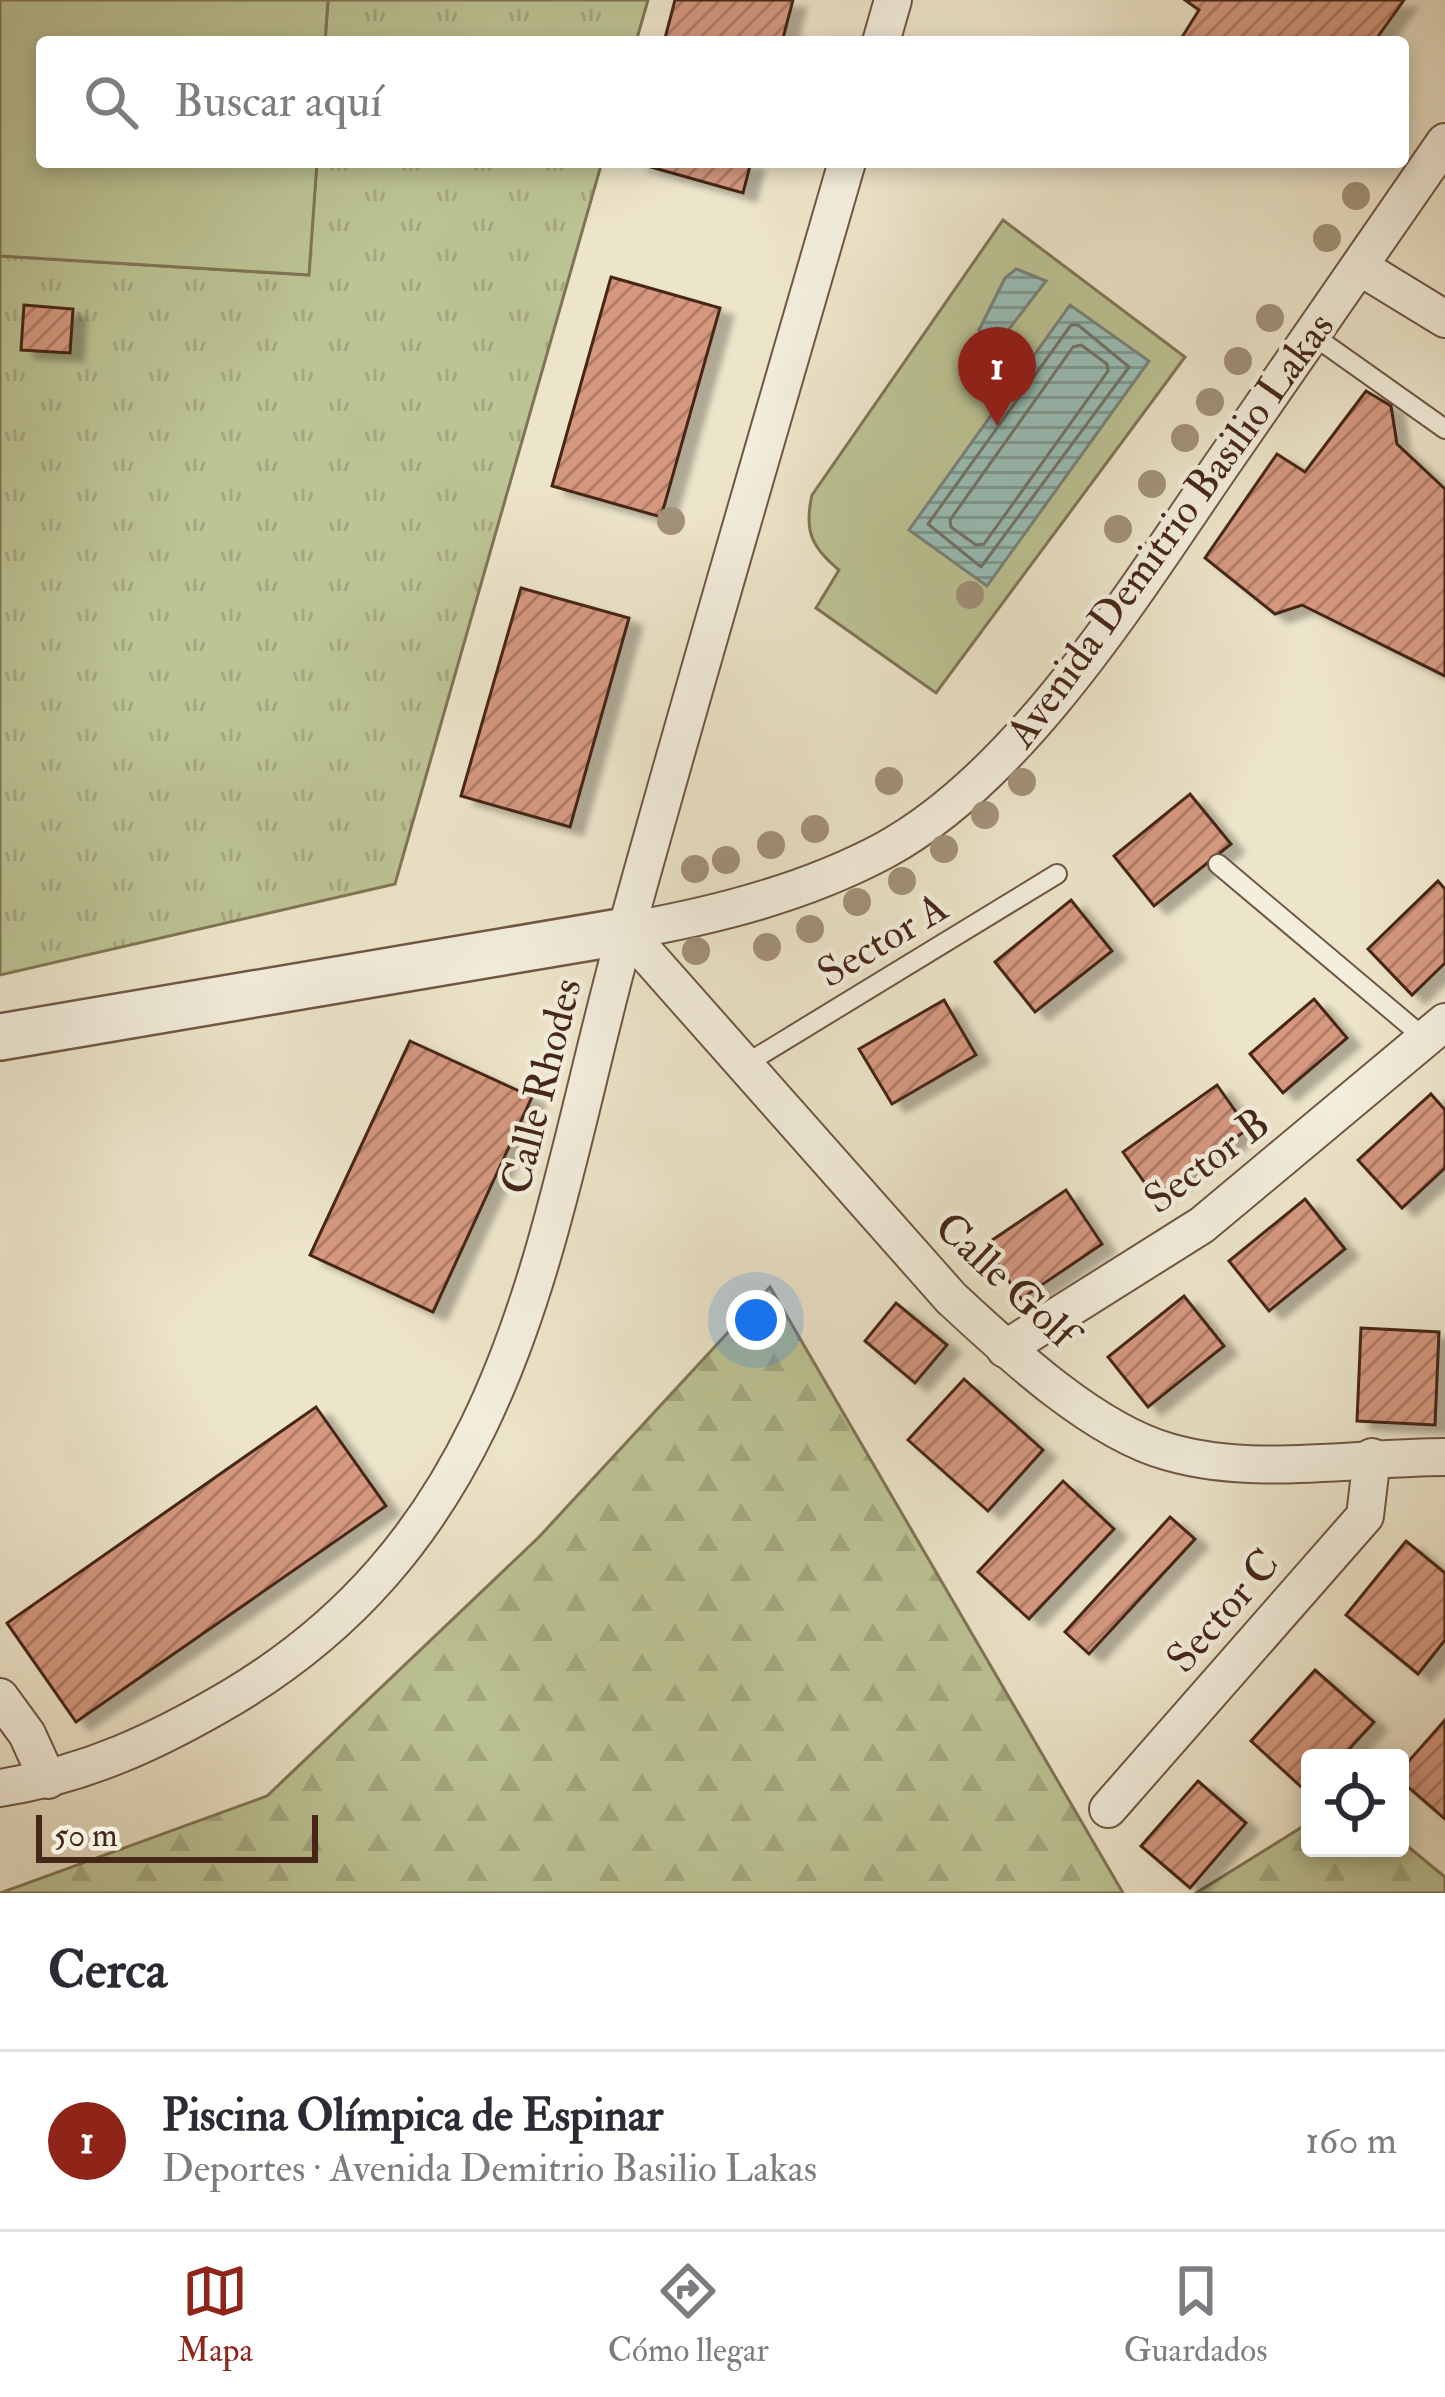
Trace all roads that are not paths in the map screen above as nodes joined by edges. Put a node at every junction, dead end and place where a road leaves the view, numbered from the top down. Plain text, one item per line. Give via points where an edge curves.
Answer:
1 (893, 0) edge
2 (883, 36) edge
3 (1445, 142) edge
4 (845, 168) edge
5 (1360, 267) junction
6 (1445, 319) edge
7 (1311, 334) junction
8 (1445, 429) edge
9 (1218, 864) dead end
10 (1057, 874) dead end
11 (626, 931) junction
12 (1437, 1032) edge
13 (0, 1036) edge
14 (744, 1065) junction
15 (1005, 1349) junction
16 (1372, 1457) junction
17 (1445, 1457) edge
18 (0, 1696) edge
19 (48, 1780) junction
20 (0, 1788) edge
21 (1108, 1809) dead end

1 - 2 street
3 - 5 street, Avenida Demitrio Basilio Lakas
4 - 11 street, Calle Rhodes
5 - 6 street
5 - 7 street, Avenida Demitrio Basilio Lakas
7 - 8 lane
7 - 11 street, Avenida Demitrio Basilio Lakas via 1115,616 994,766 886,849 817,881 700,919
9 - 12 lane
10 - 14 lane, Sector A
11 - 13 street, Avenida Demitrio Basilio Lakas
11 - 14 street, Calle Golf
11 - 19 street, Calle Rhodes via 557,1206 495,1394 446,1492 377,1585 288,1664 162,1739
12 - 15 street, Sector B via 1202,1225
14 - 15 street, Calle Golf
15 - 16 street, Calle Golf via 1100,1418 1168,1452 1267,1464
16 - 17 street, Calle Golf
16 - 21 street, Sector C via 1365,1516
18 - 19 street
19 - 20 street, Calle Rhodes

